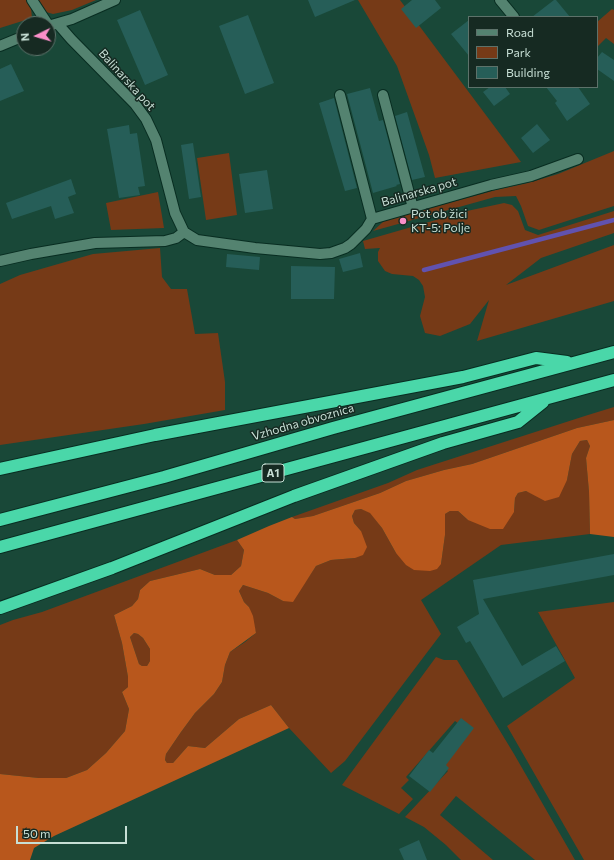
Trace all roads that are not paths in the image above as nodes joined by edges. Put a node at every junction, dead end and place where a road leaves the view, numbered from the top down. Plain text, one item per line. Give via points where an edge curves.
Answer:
1 (32, 0) edge
2 (115, 0) edge
3 (500, 0) edge
4 (45, 16) edge
5 (513, 16) edge
6 (56, 24) edge
7 (56, 28) edge
8 (16, 39) edge
9 (0, 46) edge
10 (340, 95) dead end
11 (383, 95) dead end
12 (578, 159) dead end
13 (413, 208) junction
14 (372, 219) junction
15 (184, 232) junction
16 (0, 261) edge
17 (614, 352) edge
18 (574, 363) junction
19 (614, 380) edge
20 (546, 399) junction
21 (0, 469) edge
22 (0, 520) edge
23 (0, 547) edge
24 (0, 608) edge

1 - 4 street, Balinarska pot
2 - 6 street
3 - 5 street
7 - 15 street, Balinarska pot via 71,39 135,104 146,119 156,140 174,213
8 - 9 street
10 - 14 street
11 - 13 street
12 - 13 street, Balinarska pot via 531,176
13 - 14 street, Balinarska pot
14 - 15 street, Balinarska pot via 351,244 338,251 320,254 197,240
15 - 16 street via 165,242 95,243
17 - 18 highway, Vzhodna obvoznica / A1
18 - 21 highway via 536,358 463,377 155,435
18 - 22 highway, Vzhodna obvoznica / A1
19 - 20 highway, A1
20 - 23 highway, A1
20 - 24 highway via 518,422 444,442

